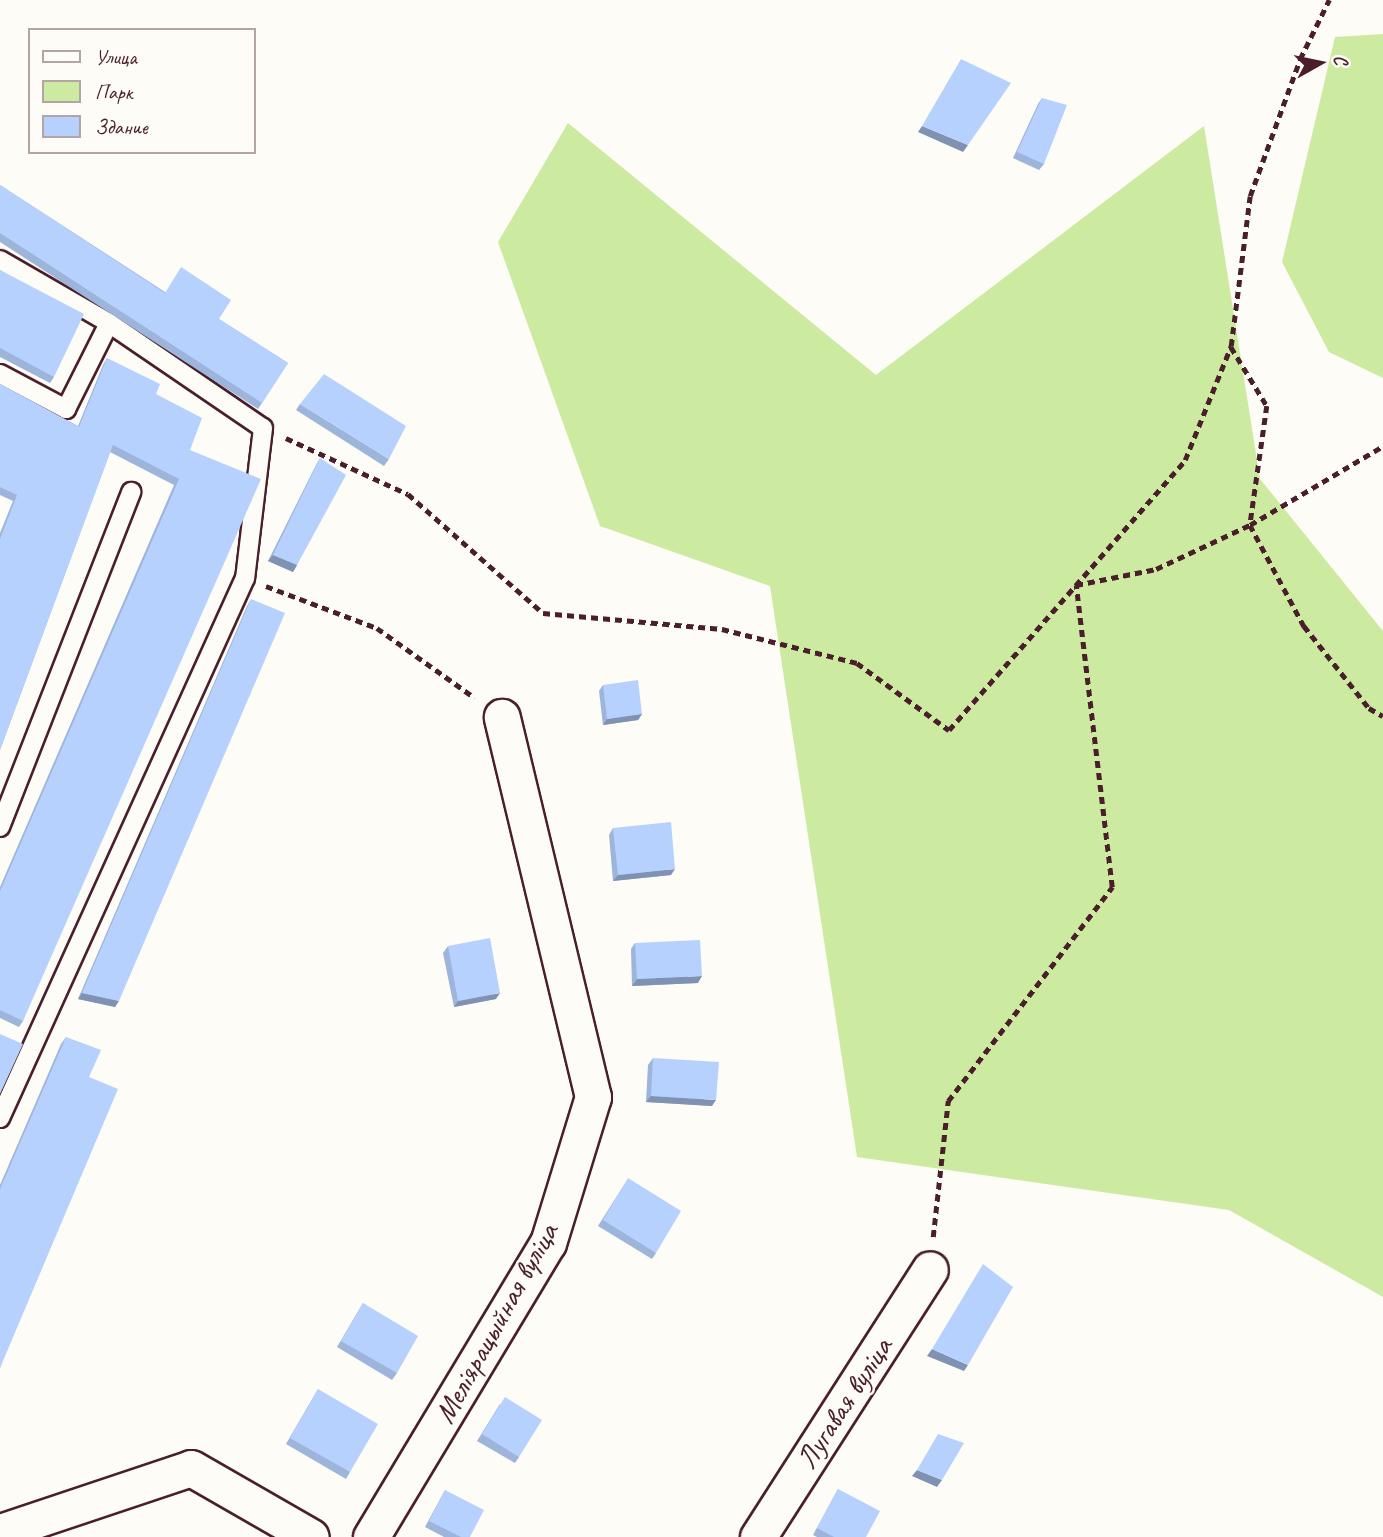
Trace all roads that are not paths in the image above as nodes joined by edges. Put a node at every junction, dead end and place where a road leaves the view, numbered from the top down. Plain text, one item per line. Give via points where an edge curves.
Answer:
1 (0, 260) edge
2 (109, 323) junction
3 (0, 374) edge
4 (131, 492) dead end
5 (502, 717) road end
6 (0, 827) edge
7 (0, 1118) edge
8 (930, 1269) road end
9 (0, 1531) edge
10 (311, 1537) edge
11 (371, 1537) edge
12 (758, 1537) edge

1 - 2 lane
2 - 3 lane via 66,409
2 - 7 lane via 263,428 245,578
4 - 6 lane
5 - 11 street, Меліярацыйная вуліца via 593,1097 548,1243
8 - 12 street, Лугавая вуліца
9 - 10 street via 191,1468

